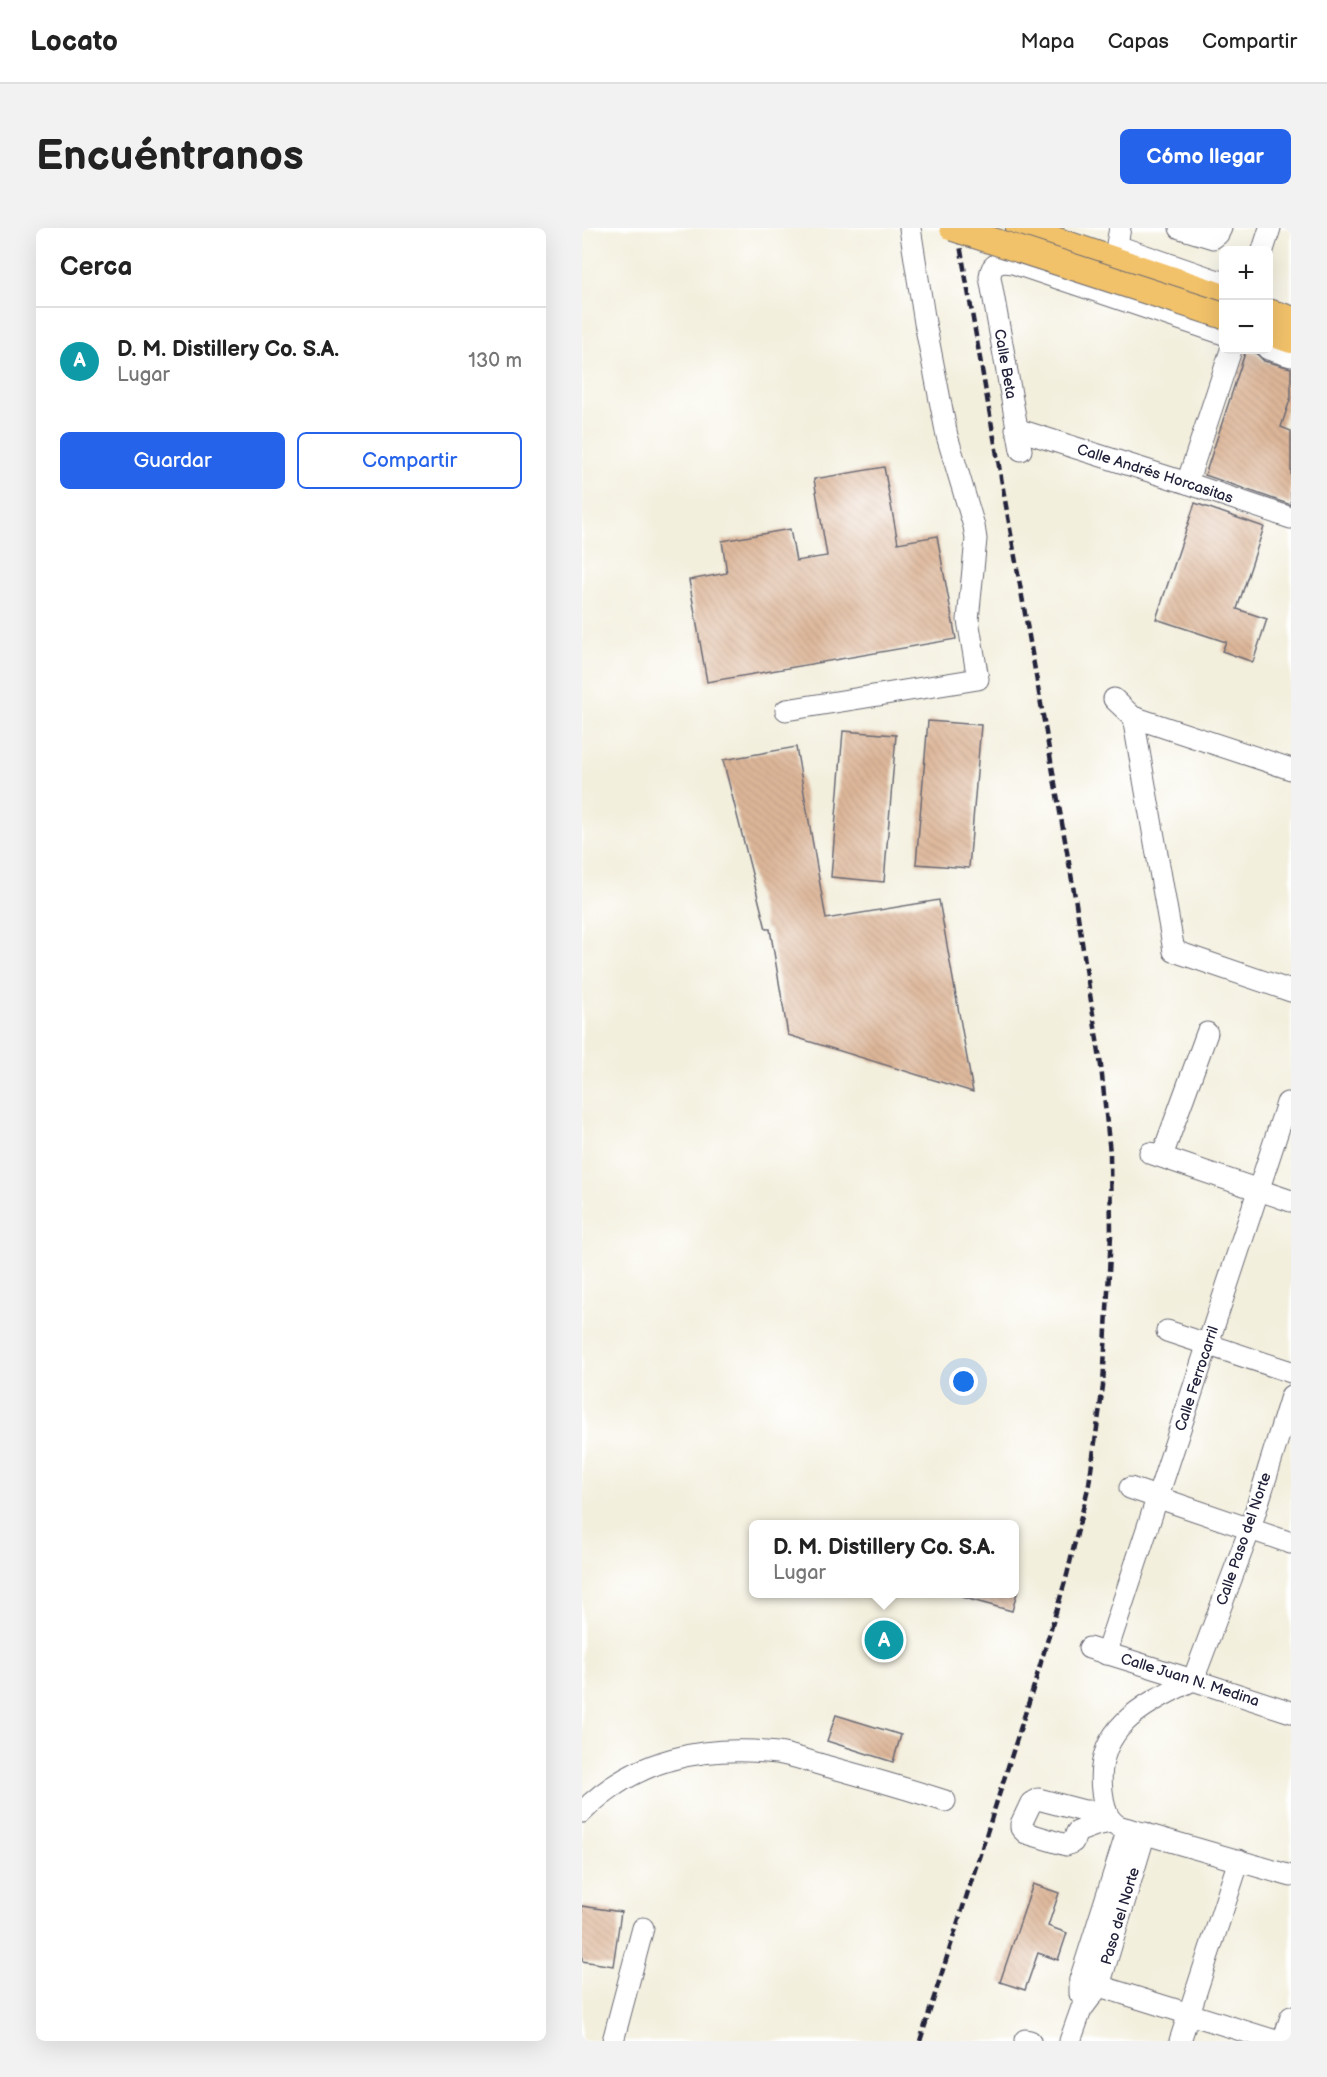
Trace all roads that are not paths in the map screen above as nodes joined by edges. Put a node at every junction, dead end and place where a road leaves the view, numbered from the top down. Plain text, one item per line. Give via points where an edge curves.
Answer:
1 (910, 228) edge
2 (953, 228) edge
3 (1019, 228) edge
4 (1120, 228) edge
5 (1180, 228) edge
6 (1221, 228) edge
7 (1270, 228) edge
8 (1264, 246) edge
9 (1219, 281) edge
10 (1219, 295) edge
11 (1273, 301) edge
12 (1291, 307) edge
13 (1273, 313) edge
14 (1219, 314) edge
15 (1291, 319) edge
16 (1219, 332) edge
17 (1273, 333) edge
18 (1291, 340) edge
19 (1273, 350) edge
20 (1230, 354) edge
21 (1291, 356) edge
22 (1016, 429) junction
23 (1022, 450) dead end
24 (1187, 483) junction
25 (1291, 518) edge
26 (1114, 699) dead end
27 (786, 710) dead end
28 (1133, 717) junction
29 (1291, 769) edge
30 (1291, 991) edge
31 (1208, 1033) dead end
32 (1287, 1103) dead end
33 (1258, 1190) junction
34 (1291, 1201) edge
35 (1167, 1331) dead end
36 (1206, 1344) junction
37 (1291, 1372) edge
38 (1291, 1396) edge
39 (1130, 1488) dead end
40 (1158, 1497) junction
41 (1250, 1529) junction
42 (1291, 1543) edge
43 (1098, 1651) joint
44 (1193, 1680) junction
45 (1291, 1712) edge
46 (945, 1801) dead end
47 (1078, 1809) junction
48 (582, 1812) edge
49 (1122, 1824) junction
50 (1077, 1832) junction
51 (1239, 1860) junction
52 (1291, 1876) edge
53 (644, 1928) dead end
54 (1089, 1983) junction
55 (1189, 2014) junction
56 (1291, 2017) edge
57 (613, 2041) edge
58 (1070, 2041) edge
59 (1180, 2041) edge
60 (1276, 2041) edge
61 (1283, 2041) edge

1 - 27 street via 941,409 975,532 968,620 978,679
2 - 14 main road, bridge
3 - 10 main road
4 - 9 street via 1120,247
5 - 6 street via 1213,238
7 - 8 street
11 - 12 street
13 - 15 main road
16 - 22 street, Calle Beta via 1013,262 995,264 990,277
17 - 18 main road
19 - 21 street
20 - 24 street
22 - 23 street, Calle Beta
22 - 24 street, Calle Andrés Horcasitas
24 - 25 street, Calle Andrés Horcasitas
26 - 28 street
28 - 29 street
28 - 30 street via 1166,957
31 - 33 street via 1156,1155
32 - 33 street, Calle Ferrocarril
33 - 34 street
33 - 36 street, Calle Ferrocarril
35 - 36 street
36 - 37 street
36 - 40 street, Calle Ferrocarril
38 - 41 street, Calle Paso del Norte
39 - 40 street
40 - 41 street
40 - 43 street, Calle Ferrocarril
41 - 42 street
41 - 44 street, Calle Paso del Norte
43 - 44 street, Calle Juan N. Medina
44 - 45 street, Calle Juan N. Medina
44 - 49 street, Paso del Norte via 1131,1715 1107,1744 1100,1776
46 - 48 street via 779,1753 718,1750 686,1755 632,1775 597,1797
47 - 49 street
47 - 50 street
47 - 50 street via 1038,1799 1031,1803 1021,1824 1026,1833 1062,1844 1073,1842
49 - 50 street via 1096,1825
49 - 51 street
49 - 54 street, Paso del Norte
51 - 52 street
51 - 55 street
53 - 57 street
54 - 55 street
54 - 58 street, Paso del Norte
55 - 59 street
55 - 60 street
56 - 61 street

